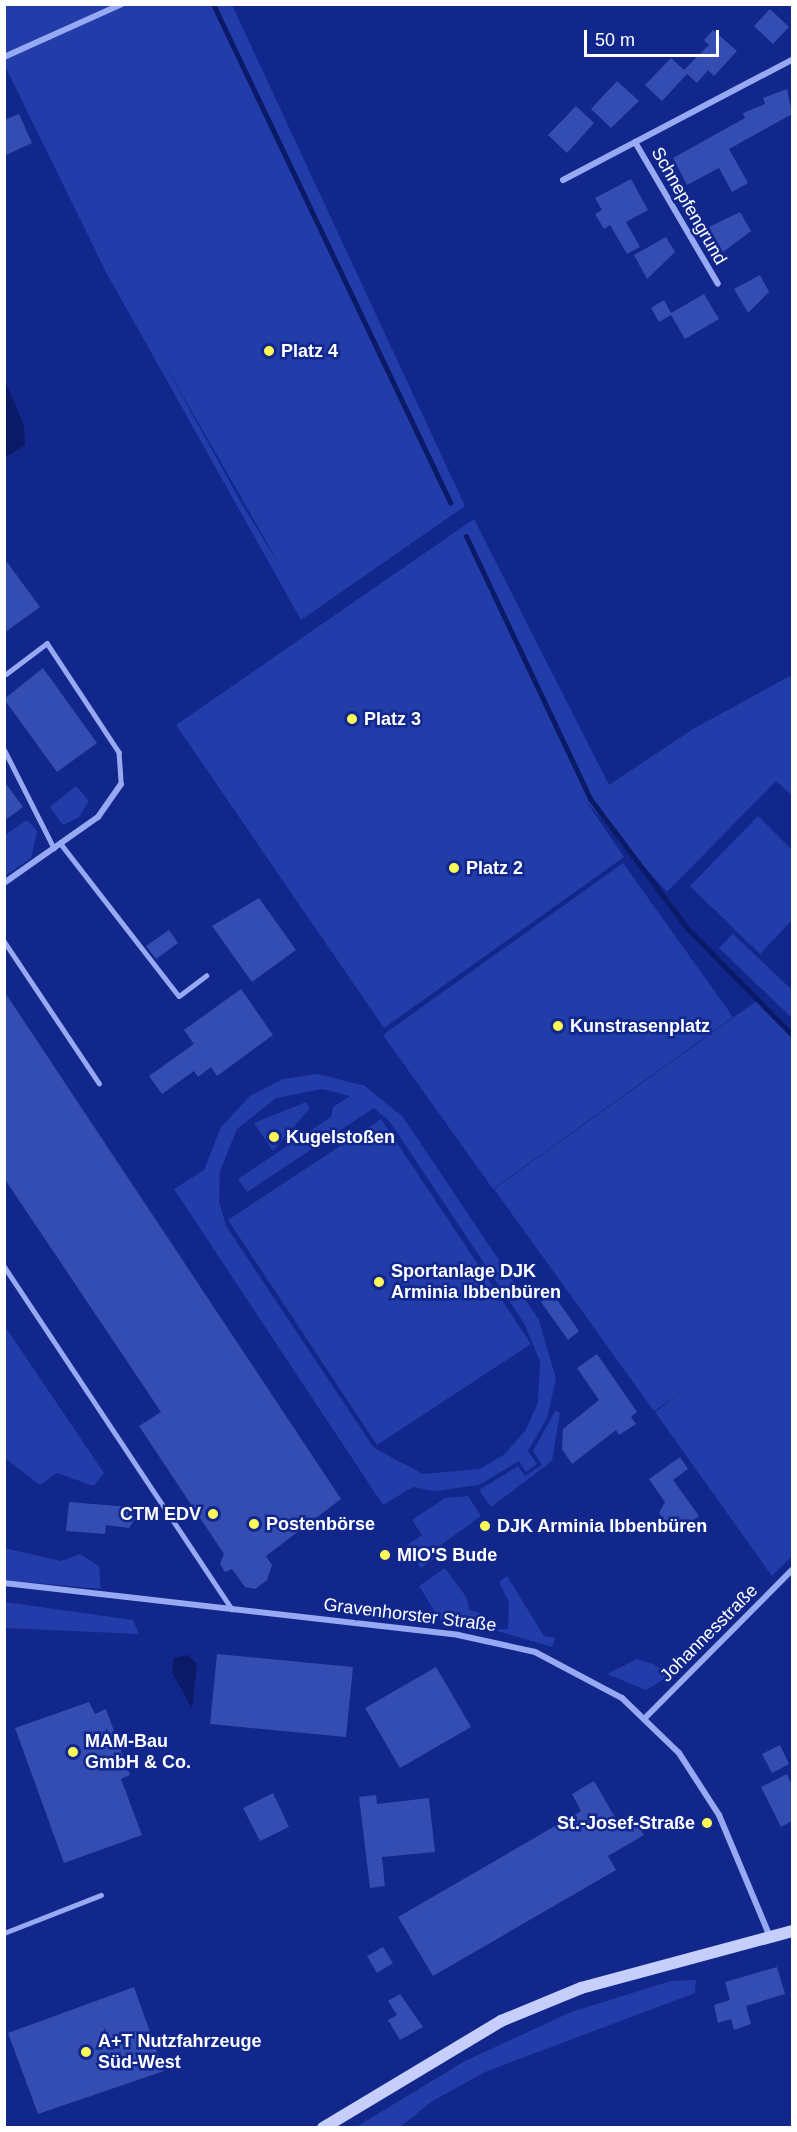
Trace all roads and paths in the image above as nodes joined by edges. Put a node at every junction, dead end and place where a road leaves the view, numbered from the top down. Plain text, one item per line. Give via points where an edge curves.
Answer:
1 (122, 4) edge
2 (4, 57) edge
3 (792, 60) edge
4 (635, 142) junction
5 (563, 180) dead end
6 (718, 284) dead end
7 (6, 674) edge
8 (4, 748) edge
9 (121, 784) joint
10 (61, 844) junction
11 (54, 848) junction
12 (4, 883) edge
13 (4, 941) edge
14 (206, 976) dead end
15 (99, 1083) dead end
16 (4, 1266) edge
17 (792, 1570) edge
18 (4, 1583) edge
19 (233, 1612) junction
20 (645, 1718) junction
21 (101, 1894) dead end
22 (792, 1931) edge
23 (4, 1932) edge
24 (771, 1937) junction
25 (323, 2127) edge

1 - 2 street
3 - 4 street, Schnepfengrund
4 - 5 street, Schnepfengrund
4 - 6 street, Schnepfengrund
7 - 9 lane via 47,644 119,752
8 - 11 lane
9 - 10 street via 98,817
10 - 11 street
10 - 14 lane via 179,996
11 - 12 street
13 - 15 lane
16 - 19 lane
17 - 20 street, Johannesstraße
18 - 19 street, Gravenhorster Straße
19 - 20 street, Gravenhorster Straße via 458,1635 535,1652 600,1684
20 - 24 street, Gravenhorster Straße via 679,1753 719,1815
21 - 23 lane
22 - 24 main road
24 - 25 main road via 581,1988 501,2021

